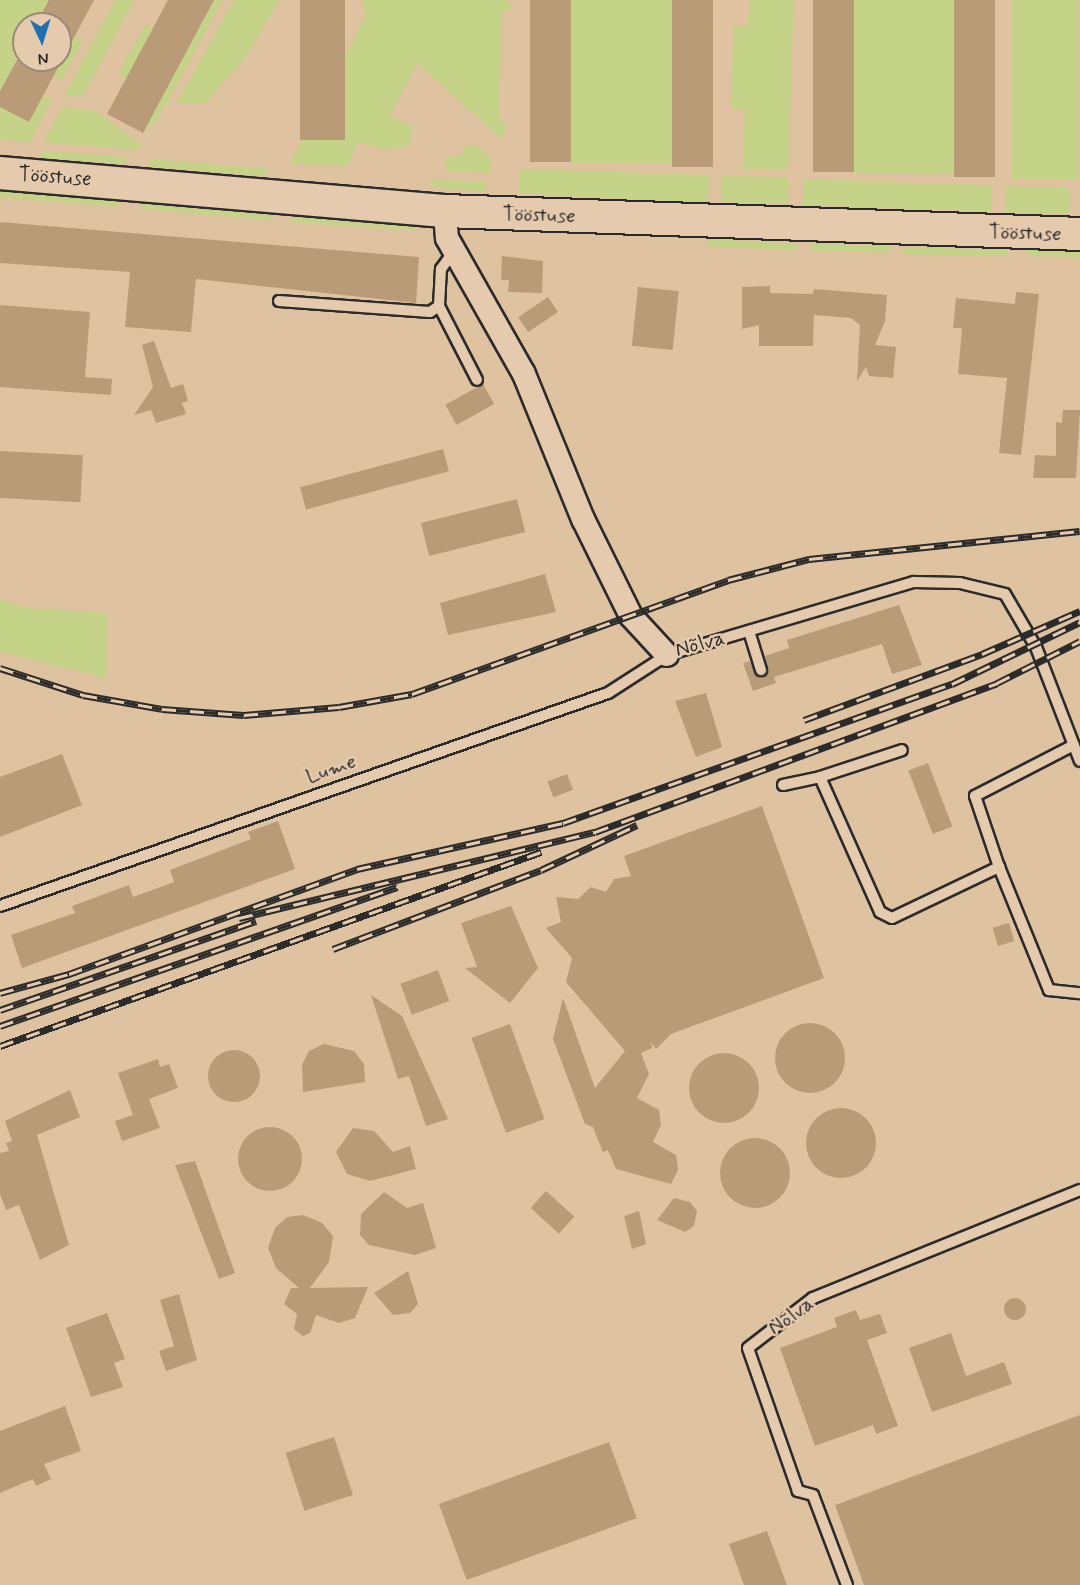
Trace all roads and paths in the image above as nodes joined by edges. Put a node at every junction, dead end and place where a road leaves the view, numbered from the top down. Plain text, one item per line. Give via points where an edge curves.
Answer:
1 (0, 173) edge
2 (445, 211) junction
3 (1080, 234) edge
4 (454, 250) junction
5 (279, 301) dead end
6 (439, 306) junction
7 (477, 381) dead end
8 (749, 631) junction
9 (667, 655) junction
10 (761, 670) dead end
11 (1074, 745) junction
12 (902, 750) dead end
13 (1080, 761) edge
14 (820, 777) junction
15 (783, 785) dead end
16 (999, 867) junction
17 (0, 906) edge
18 (1080, 993) edge
19 (1080, 1190) edge
20 (847, 1585) edge

1 - 2 street, Tööstuse
2 - 3 street, Tööstuse
2 - 4 street, Nõlva
4 - 6 lane via 441,269
4 - 9 street, Nõlva via 524,374 583,519 631,616
5 - 6 lane via 430,312
6 - 7 lane
8 - 9 lane, Nõlva
8 - 10 lane
8 - 11 lane, Nõlva via 914,582 960,583 1005,594 1036,647
9 - 17 lane, Lume via 608,693
11 - 13 lane, Nõlva
11 - 16 lane via 975,796
12 - 14 lane
14 - 15 lane
14 - 16 lane via 880,912 892,918
16 - 18 lane via 1049,990
19 - 20 lane, Nõlva via 813,1298 748,1348 798,1491 813,1496

